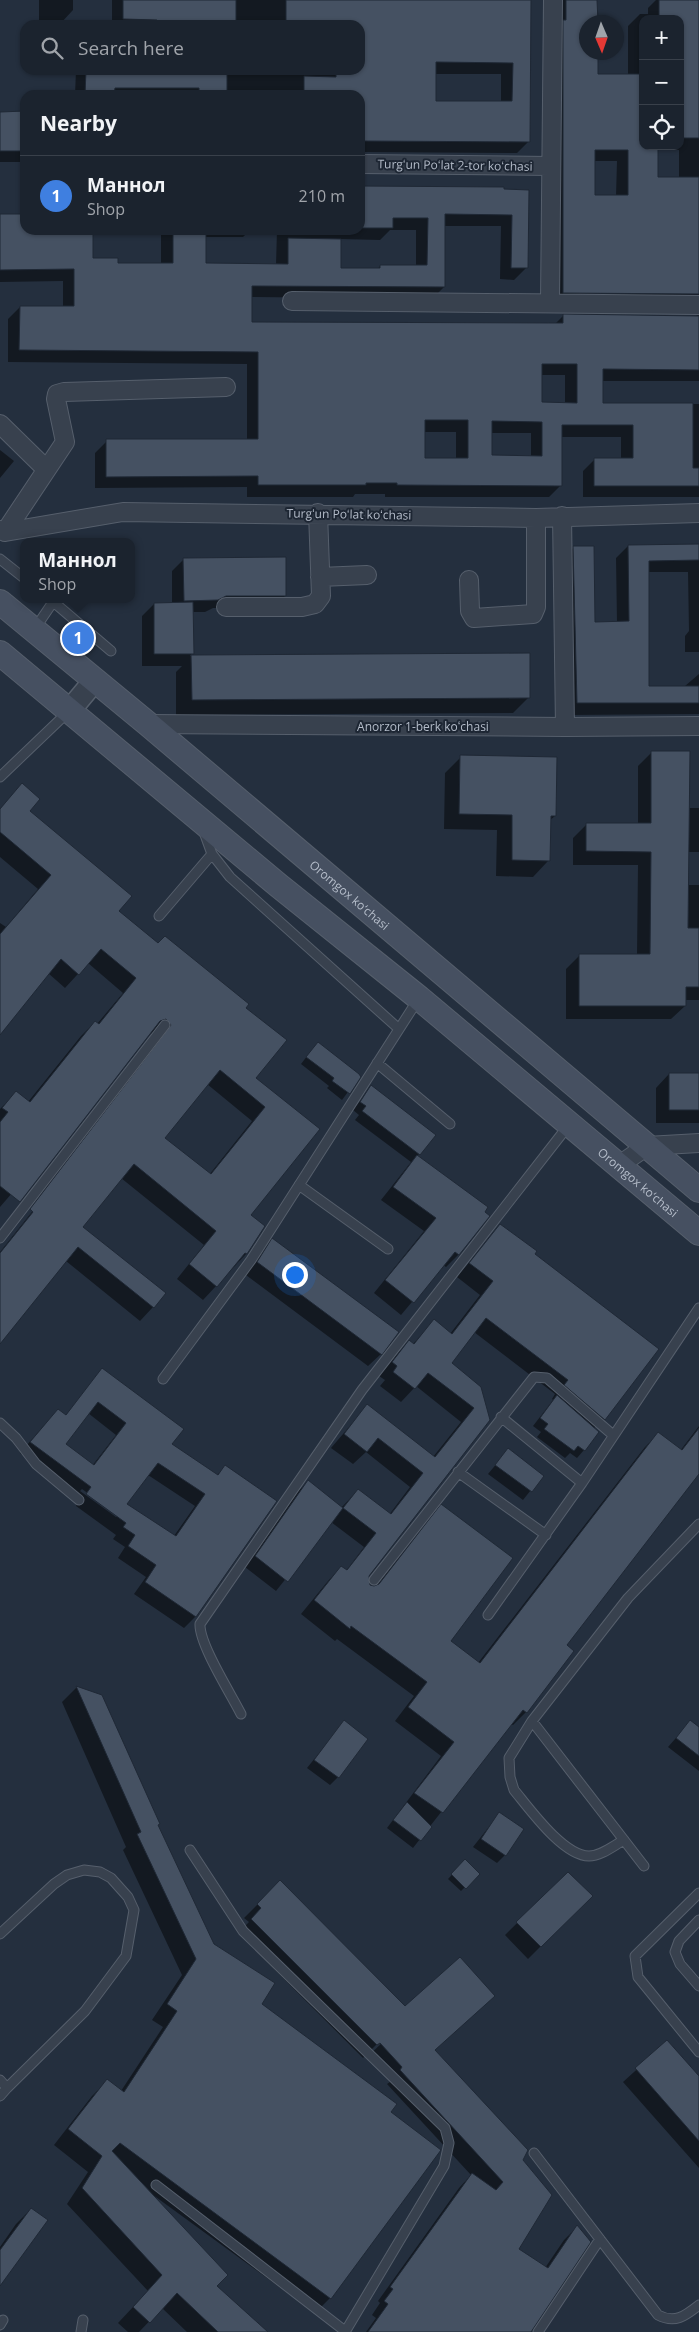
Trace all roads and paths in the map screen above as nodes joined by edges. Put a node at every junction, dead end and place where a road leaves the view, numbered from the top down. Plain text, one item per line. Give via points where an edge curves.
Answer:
1 (553, 0) edge
2 (365, 164) edge
3 (550, 166) junction
4 (292, 300) dead end
5 (550, 302) junction
6 (699, 305) edge
7 (226, 387) dead end
8 (0, 424) edge
9 (46, 469) junction
10 (699, 513) edge
11 (318, 514) junction
12 (562, 516) junction
13 (536, 518) junction
14 (2, 531) edge
15 (0, 559) edge
16 (20, 575) edge
17 (367, 575) dead end
18 (320, 577) junction
19 (469, 580) dead end
20 (0, 602) edge
21 (50, 603) edge
22 (53, 603) edge
23 (226, 607) dead end
24 (34, 630) junction
25 (111, 651) dead end
26 (0, 653) edge
27 (95, 680) junction
28 (70, 710) junction
29 (148, 724) junction
30 (699, 726) edge
31 (565, 727) junction
32 (0, 777) edge
33 (195, 815) junction
34 (212, 854) junction
35 (159, 916) dead end
36 (419, 998) junction
37 (165, 1025) dead end
38 (399, 1029) junction
39 (377, 1063) junction
40 (450, 1124) dead end
41 (568, 1125) junction
42 (699, 1143) edge
43 (647, 1146) junction
44 (618, 1166) junction
45 (299, 1185) junction
46 (699, 1190) edge
47 (699, 1233) edge
48 (0, 1238) edge
49 (388, 1249) dead end
50 (699, 1308) edge
51 (691, 1321) junction
52 (699, 1328) edge
53 (163, 1379) dead end
54 (501, 1417) junction
55 (0, 1423) edge
56 (613, 1435) junction
57 (458, 1472) junction
58 (582, 1483) junction
59 (79, 1500) dead end
60 (699, 1524) edge
61 (546, 1535) junction
62 (374, 1580) dead end
63 (488, 1615) dead end
64 (241, 1714) dead end
65 (532, 1720) junction
66 (624, 1840) junction
67 (190, 1850) dead end
68 (644, 1866) dead end
69 (699, 1893) edge
70 (699, 1920) edge
71 (0, 1934) edge
72 (699, 1986) edge
73 (699, 2052) edge
74 (0, 2080) edge
75 (7, 2088) junction
76 (0, 2096) edge
77 (534, 2154) dead end
78 (156, 2185) dead end
79 (600, 2239) junction
80 (699, 2305) edge
81 (83, 2320) dead end
82 (82, 2332) edge
83 (345, 2332) edge
84 (538, 2332) edge

1 - 3 street
2 - 3 street, Turgʻun Poʻlat 2-tor koʻchasi
3 - 5 street
4 - 5 street
5 - 6 street
7 - 9 street via 57,394 65,442
8 - 9 street
9 - 14 street
10 - 12 street, Turgʻun Poʻlat koʻchasi
11 - 13 street, Turgʻun Poʻlat koʻchasi
11 - 14 street, Turgʻun Poʻlat koʻchasi via 123,512
11 - 18 street
12 - 13 street, Turgʻun Poʻlat koʻchasi
12 - 31 street
13 - 19 street via 536,607 533,614 474,618 470,611
15 - 16 lane
17 - 18 street
18 - 23 street via 321,596 315,604 302,607
20 - 24 main road, Oromgox ko‘chasi
21 - 24 lane
22 - 25 lane
24 - 27 main road, Oromgox ko‘chasi
26 - 28 main road, Oromgox ko‘chasi
27 - 28 street
27 - 29 main road, Oromgox ko‘chasi
28 - 32 lane
28 - 33 main road, Oromgox ko‘chasi
29 - 31 street, Anorzor 1-berk koʻchasi
29 - 43 main road, Oromgox ko‘chasi
30 - 31 street, Anorzor 1-berk koʻchasi
33 - 34 lane
33 - 36 main road, Oromgox ko‘chasi
34 - 35 lane
34 - 38 lane via 230,877
36 - 38 lane
36 - 41 main road, Oromgox ko‘chasi
37 - 48 lane
38 - 39 lane
39 - 40 lane
39 - 45 lane
41 - 44 main road, Oromgox ko‘chasi
41 - 64 lane via 362,1390 200,1624 206,1647
42 - 43 street
43 - 44 street
43 - 46 main road, Oromgox ko‘chasi
44 - 47 main road, Oromgox ko‘chasi
45 - 49 lane
45 - 53 lane via 251,1260
50 - 51 lane
51 - 52 lane
51 - 56 lane
54 - 56 lane via 531,1380 539,1376 547,1378
54 - 57 lane
54 - 58 lane
55 - 59 lane via 36,1464
56 - 58 lane
57 - 61 lane
57 - 62 lane
58 - 61 lane
60 - 65 lane via 628,1598
61 - 63 lane
65 - 66 lane
65 - 66 lane via 509,1758 514,1790 558,1839 578,1854 590,1856
66 - 68 lane
67 - 83 lane via 243,1931 445,2128 449,2144 444,2166
69 - 73 lane via 634,1956 638,1977
70 - 72 lane via 679,1940 675,1952 680,1964
71 - 75 lane via 54,1884 67,1875 84,1870 100,1872 111,1878 128,1897 134,1910 126,1956 86,2012
74 - 75 lane
75 - 76 lane
77 - 79 lane
78 - 83 lane
79 - 80 lane via 658,2315 676,2320
79 - 84 lane
81 - 82 lane

